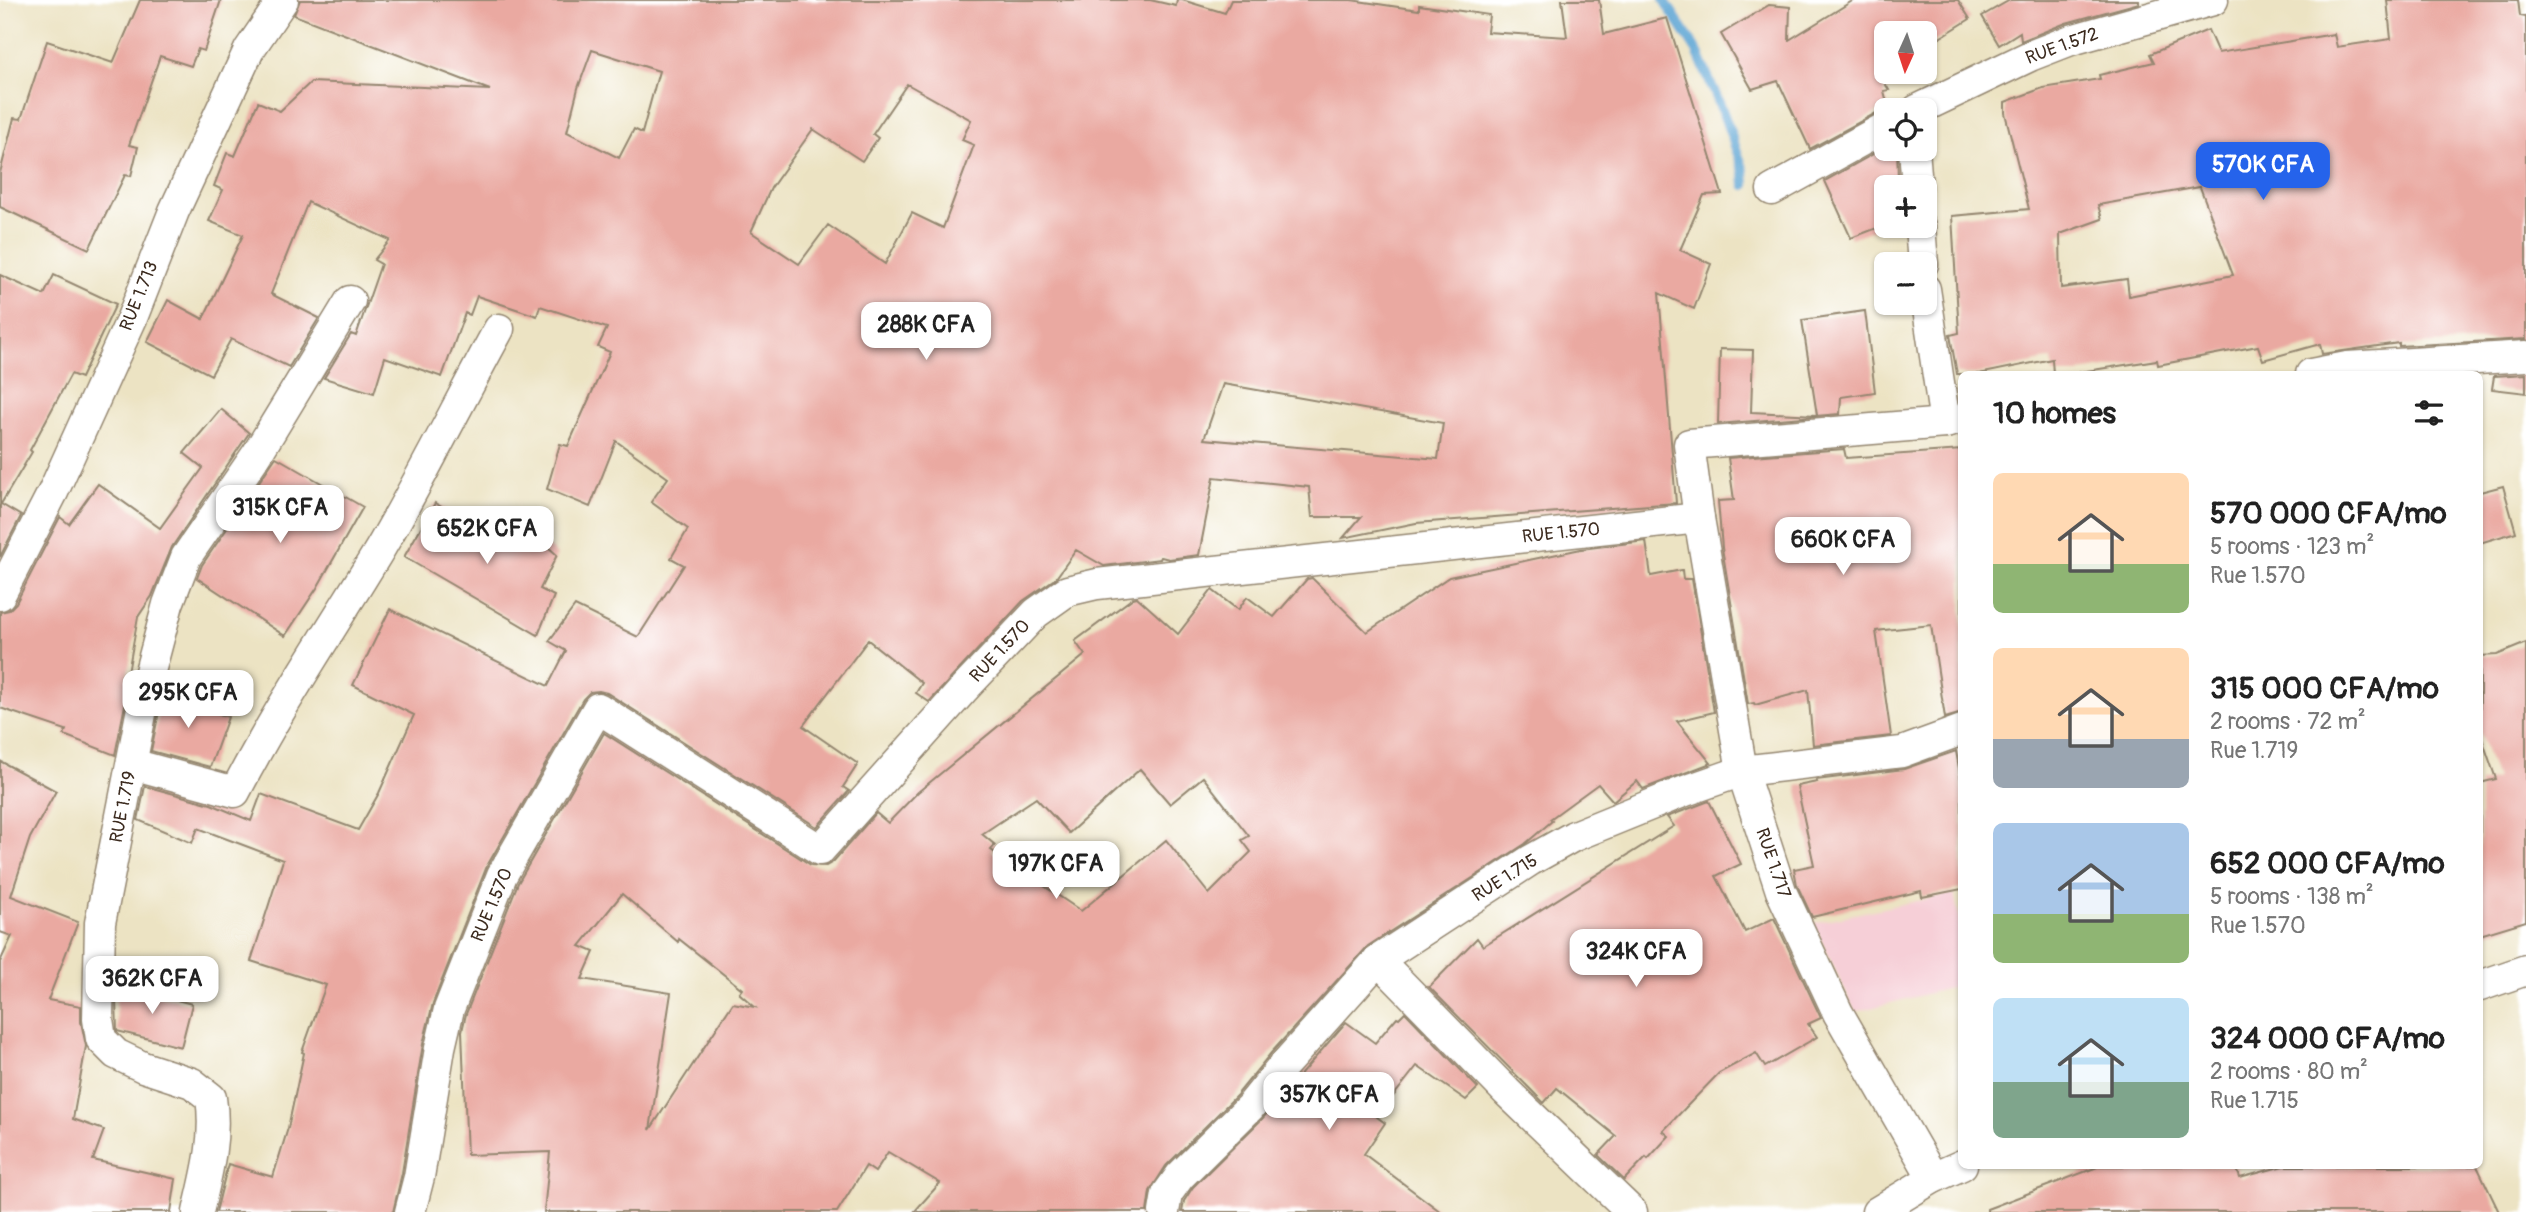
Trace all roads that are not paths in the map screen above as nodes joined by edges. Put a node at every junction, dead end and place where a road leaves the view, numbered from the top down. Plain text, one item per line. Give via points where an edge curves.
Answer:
1 (283, 0) edge
2 (2213, 0) edge
3 (1937, 100) edge
4 (1874, 134) edge
5 (1772, 190) dead end
6 (350, 301) dead end
7 (1931, 315) edge
8 (499, 328) dead end
9 (2526, 356) edge
10 (2329, 371) edge
11 (1953, 421) edge
12 (1699, 519) junction
13 (0, 595) edge
14 (1958, 731) edge
15 (132, 764) junction
16 (1742, 771) junction
17 (1378, 960) junction
18 (2526, 970) edge
19 (2483, 985) edge
20 (1958, 1167) edge
21 (1933, 1178) junction
22 (198, 1212) edge
23 (410, 1212) edge
24 (1164, 1212) edge
25 (1632, 1212) edge
26 (1877, 1212) edge

1 - 13 street, RUE 1.713 via 249,50 53,492
2 - 3 street, RUE 1.572 via 2071,40
4 - 5 street
6 - 15 street, RUE 1.719 via 257,454 186,557 154,657
7 - 11 street
8 - 15 street via 436,451 235,792
9 - 10 street
11 - 12 street via 1689,444
12 - 16 street, RUE 1.717
12 - 23 street, RUE 1.570 via 1097,583 1067,591 1036,613 820,850 598,708 502,875 449,1009
14 - 16 street, RUE 1.715 via 1902,752
15 - 22 street, RUE 1.719 via 100,923 101,1040 116,1054 192,1083 211,1098 215,1123
16 - 17 street, RUE 1.715 via 1574,836
16 - 21 street, RUE 1.717 via 1781,891 1838,1013
17 - 24 street, RUE 1.715 via 1250,1107 1180,1176 1167,1194
17 - 25 street
18 - 19 street
20 - 21 street
21 - 26 street

